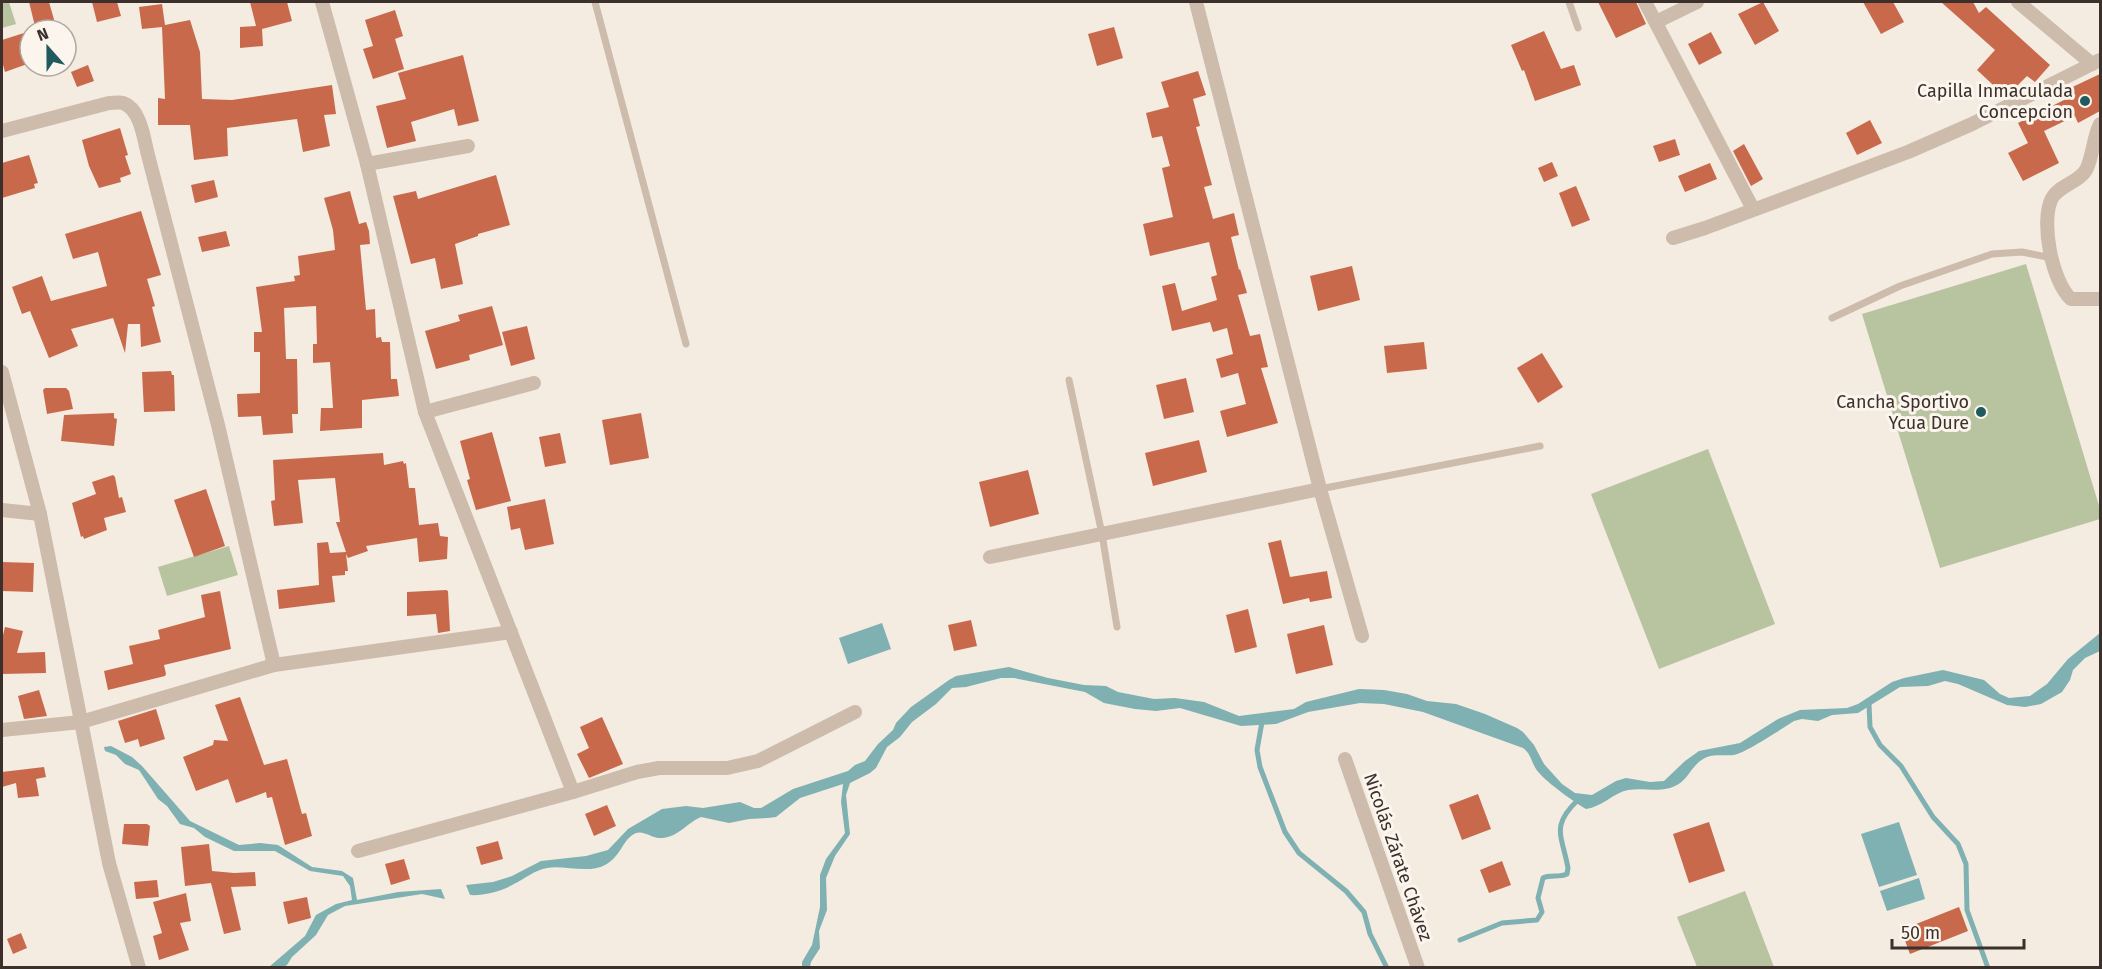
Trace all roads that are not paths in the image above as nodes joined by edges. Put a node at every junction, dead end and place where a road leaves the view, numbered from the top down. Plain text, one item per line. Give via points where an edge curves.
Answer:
1 (322, 2) edge
2 (595, 2) edge
3 (1196, 2) edge
4 (1569, 2) edge
5 (1645, 2) edge
6 (1697, 2) edge
7 (2018, 2) edge
8 (1656, 22) junction
9 (1578, 28) dead end
10 (2096, 62) edge
11 (2100, 124) edge
12 (2, 131) edge
13 (468, 146) dead end
14 (367, 164) junction
15 (1753, 209) junction
16 (1673, 238) dead end
17 (2052, 258) junction
18 (2100, 299) edge
19 (1832, 318) dead end
20 (686, 344) dead end
21 (2, 372) edge
22 (1069, 380) dead end
23 (534, 383) dead end
24 (425, 412) junction
25 (1540, 446) dead end
26 (1320, 489) junction
27 (2, 510) edge
28 (40, 514) junction
29 (1102, 534) junction
30 (990, 557) dead end
31 (1117, 627) dead end
32 (511, 632) junction
33 (1362, 636) dead end
34 (274, 665) junction
35 (855, 712) dead end
36 (81, 722) junction
37 (2, 729) edge
38 (1345, 759) dead end
39 (573, 792) junction
40 (358, 851) dead end
41 (139, 968) edge
42 (1418, 968) edge

1 - 14 street
2 - 20 lane
3 - 26 street
4 - 9 lane
5 - 8 street
6 - 8 street
7 - 10 street
8 - 15 street
10 - 15 street via 1908,152
11 - 17 street via 2086,170 2052,198 2047,229
12 - 34 street via 109,103 123,103 133,110 219,425
13 - 14 street
14 - 24 street
15 - 16 street
17 - 18 street via 2058,282 2071,299
17 - 19 lane via 2022,252 1992,254 1900,286
21 - 28 street
22 - 29 lane
23 - 24 street
24 - 32 street
25 - 26 lane
26 - 29 street
26 - 33 street
27 - 28 street
28 - 36 street
29 - 30 street
29 - 31 lane
32 - 34 street
32 - 39 street
34 - 36 street
35 - 39 street via 758,760 727,768 659,768
36 - 37 street
36 - 41 street via 109,862
38 - 42 street, Nicolás Zárate Chávez
39 - 40 street

